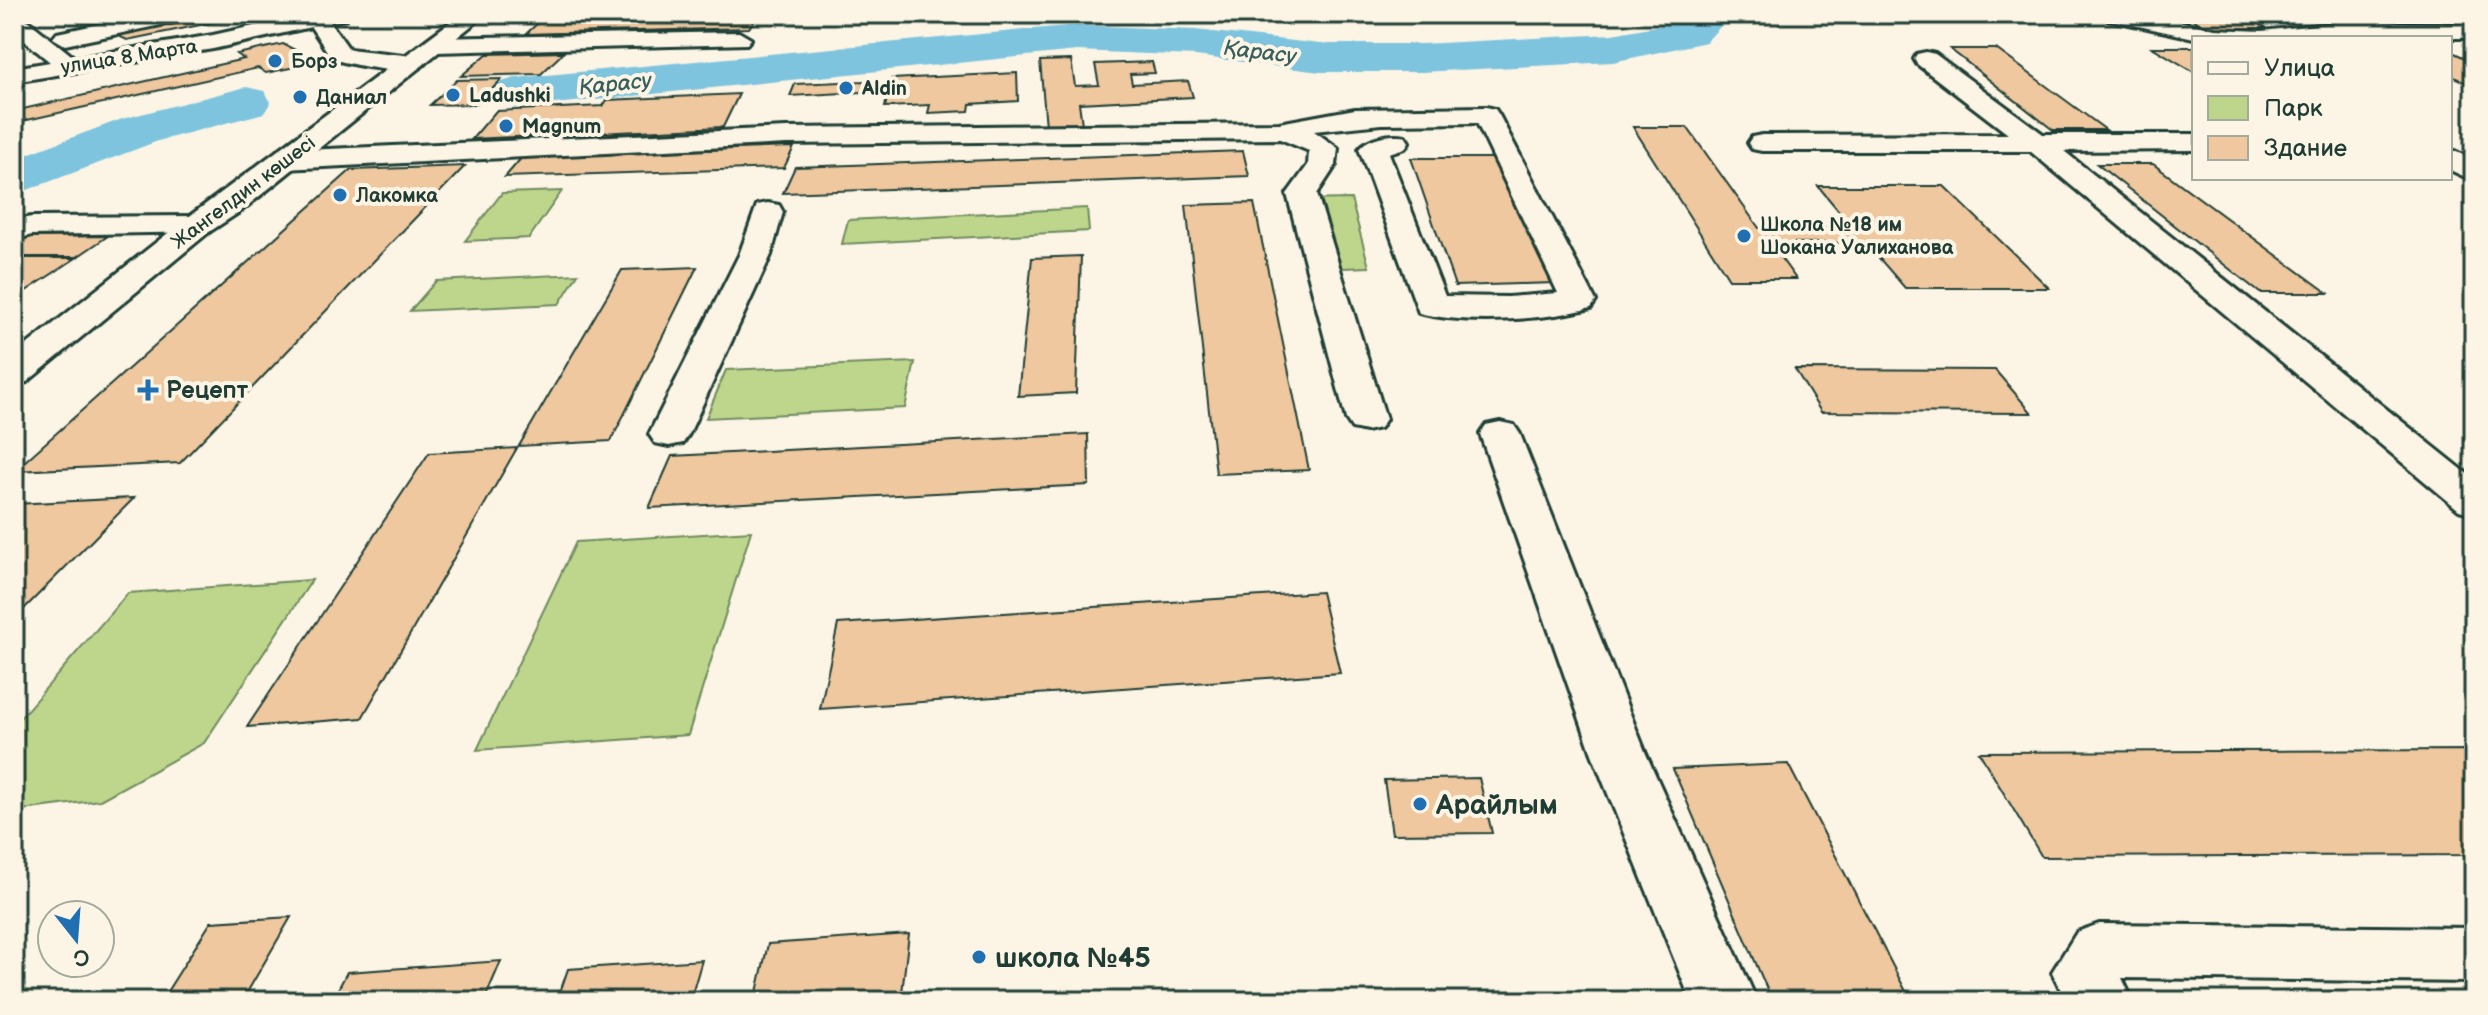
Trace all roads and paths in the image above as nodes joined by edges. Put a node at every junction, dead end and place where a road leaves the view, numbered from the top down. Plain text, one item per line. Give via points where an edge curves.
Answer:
1 (87, 14) edge
2 (180, 14) edge
3 (475, 14) edge
4 (2114, 14) edge
5 (2467, 14) edge
6 (327, 16) edge
7 (2474, 17) edge
8 (28, 30) edge
9 (2474, 31) edge
10 (2215, 36) edge
11 (2280, 36) edge
12 (739, 39) dead end
13 (425, 54) junction
14 (1926, 59) dead end
15 (70, 66) junction
16 (14, 75) edge
17 (1280, 131) junction
18 (2452, 141) edge
19 (2474, 141) edge
20 (1395, 142) dead end
21 (2036, 142) junction
22 (2192, 142) edge
23 (1762, 143) dead end
24 (2452, 159) edge
25 (284, 160) junction
26 (2474, 172) edge
27 (768, 212) dead end
28 (198, 225) junction
29 (14, 230) edge
30 (14, 374) edge
31 (1366, 419) dead end
32 (669, 434) dead end
33 (1500, 434) dead end
34 (2474, 501) edge
35 (2474, 955) edge
36 (1724, 1001) edge
37 (2100, 1001) edge

1 - 8 main road
2 - 8 main road
3 - 13 main road, Жангелдин көшесі
4 - 10 main road
5 - 7 main road
6 - 13 main road via 340,54 358,59
6 - 15 main road, улица 8 Марта
8 - 15 main road
9 - 11 main road via 2345,29
12 - 13 main road
13 - 25 main road, Жангелдин көшесі
14 - 21 main road
15 - 16 main road, улица 8 Марта
17 - 20 main road via 1336,120 1486,115 1579,301 1508,308 1431,306 1373,149
17 - 25 main road via 786,136
17 - 31 main road via 1324,148 1322,165 1302,194
18 - 19 main road
21 - 22 main road
21 - 23 main road
21 - 34 main road
24 - 26 main road
25 - 28 main road, Жангелдин көшесі
27 - 32 main road via 755,255
28 - 29 main road
28 - 30 main road, Жангелдин көшесі
33 - 36 main road via 1619,754
35 - 37 main road via 2099,951 2084,972

